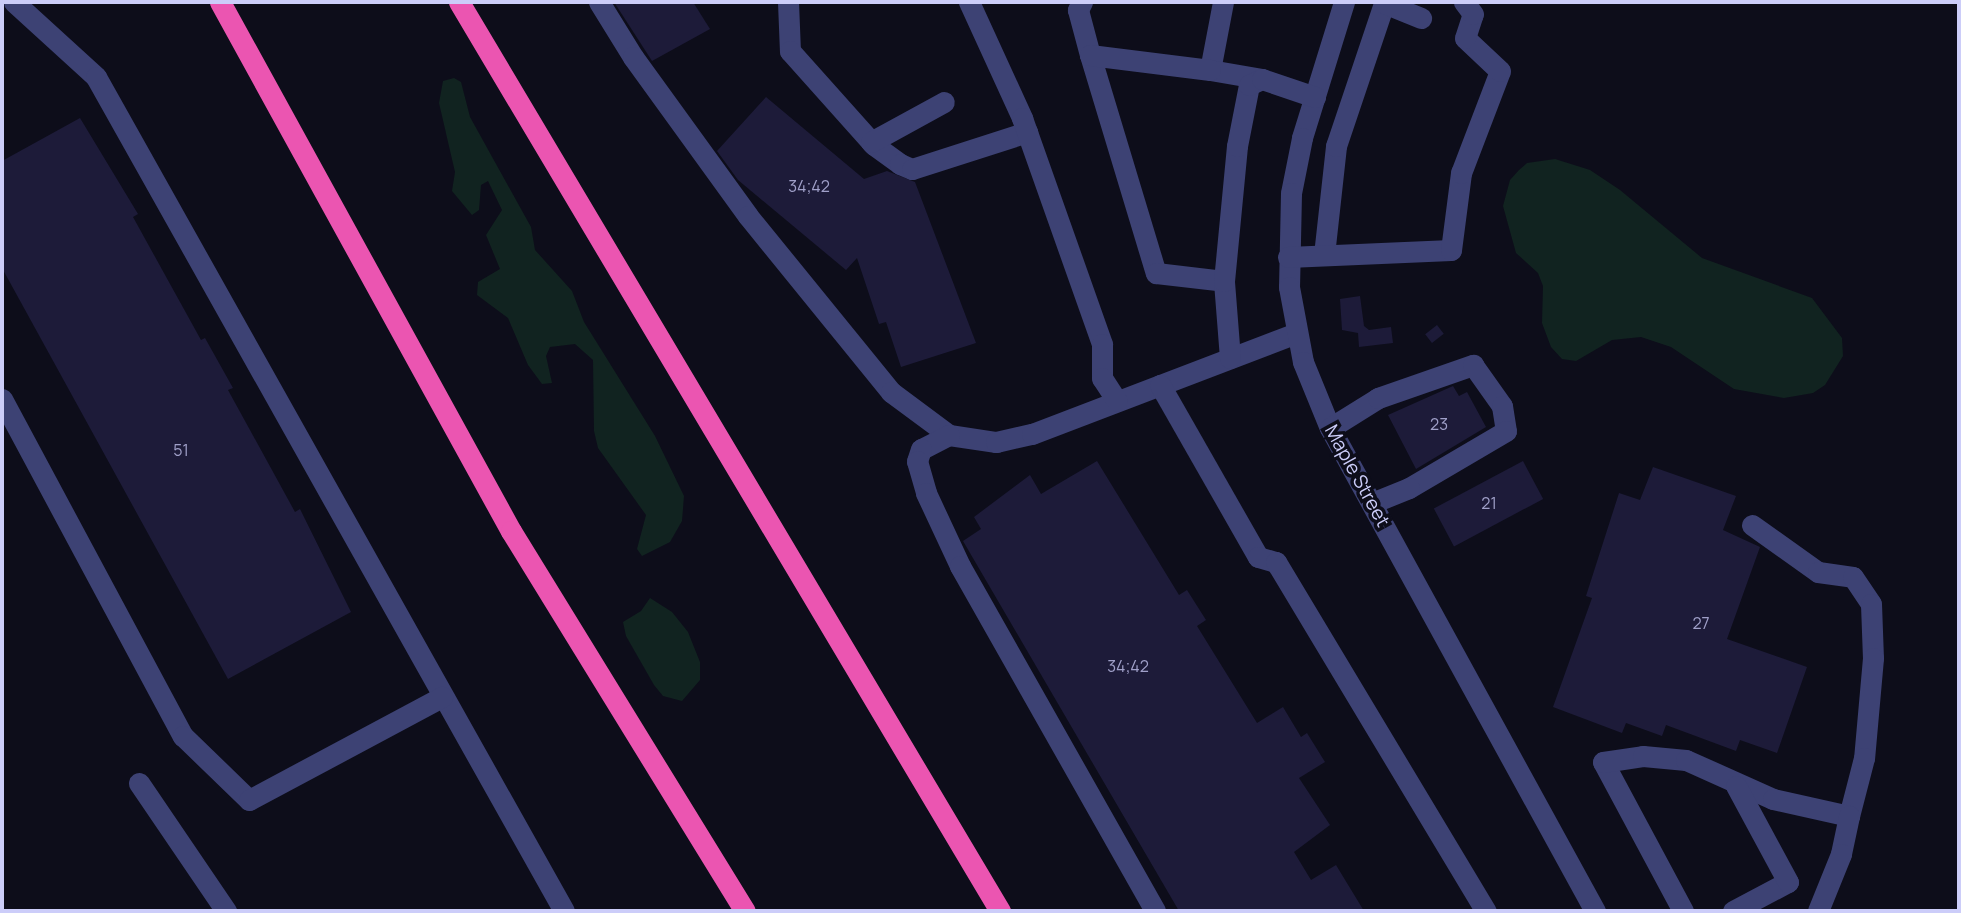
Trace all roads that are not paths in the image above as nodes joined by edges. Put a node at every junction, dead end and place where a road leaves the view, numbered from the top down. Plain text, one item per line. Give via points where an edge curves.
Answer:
1 (15, 2) edge
2 (220, 2) edge
3 (459, 2) edge
4 (599, 2) edge
5 (788, 2) edge
6 (969, 2) edge
7 (1082, 2) edge
8 (1223, 2) edge
9 (1344, 2) edge
10 (1464, 2) edge
11 (1421, 18) dead end
12 (1090, 55) junction
13 (1210, 70) junction
14 (1262, 79) junction
15 (1315, 97) junction
16 (944, 102) dead end
17 (1027, 132) junction
18 (871, 142) junction
19 (1324, 255) junction
20 (1288, 257) junction
21 (1224, 281) junction
22 (1296, 333) junction
23 (1230, 358) junction
24 (1160, 385) junction
25 (2, 399) edge
26 (1117, 401) junction
27 (1331, 428) junction
28 (950, 435) junction
29 (1372, 503) junction
30 (1752, 525) dead end
31 (442, 697) junction
32 (139, 783) dead end
33 (1737, 786) junction
34 (1849, 816) junction
35 (226, 911) edge
36 (564, 911) edge
37 (744, 911) edge
38 (1000, 911) edge
39 (1155, 911) edge
40 (1486, 911) edge
41 (1595, 911) edge
42 (1683, 911) edge
43 (1733, 911) edge
44 (1818, 911) edge

1 - 31 street via 96,77
2 - 37 highway via 511,531
3 - 38 highway
4 - 28 street via 633,57 748,216 891,392
5 - 18 street via 790,51
6 - 17 street
7 - 12 street via 1078,10
8 - 13 street
9 - 15 street, Maple Street
10 - 19 street via 1473,14 1465,38 1500,71 1461,173 1451,250
11 - 19 street via 1384,3 1336,146
12 - 13 street
12 - 21 street via 1156,274
13 - 14 street
14 - 15 street
14 - 21 street via 1249,85 1237,146
15 - 20 street, Maple Street via 1295,170
16 - 18 street
17 - 18 street via 912,169
17 - 26 street via 1102,344 1102,378
19 - 20 street
20 - 22 street, Maple Street
21 - 23 street
22 - 23 street
22 - 27 street, Maple Street
23 - 24 street
24 - 26 street
24 - 40 street via 1258,557 1276,562
25 - 31 street via 183,736 249,800
26 - 28 street via 1032,434 996,442
27 - 29 street, Maple Street
27 - 29 street via 1378,398 1473,365 1502,406 1506,431 1409,488
28 - 39 street via 921,449 917,461 926,493 960,566
29 - 41 street, Maple Street
30 - 34 street via 1818,572 1853,577 1871,604 1873,658 1864,758
31 - 36 street
32 - 35 street
33 - 34 street
33 - 42 street via 1721,773 1686,760 1643,756 1603,762
33 - 43 street via 1788,882
34 - 44 street via 1841,854

